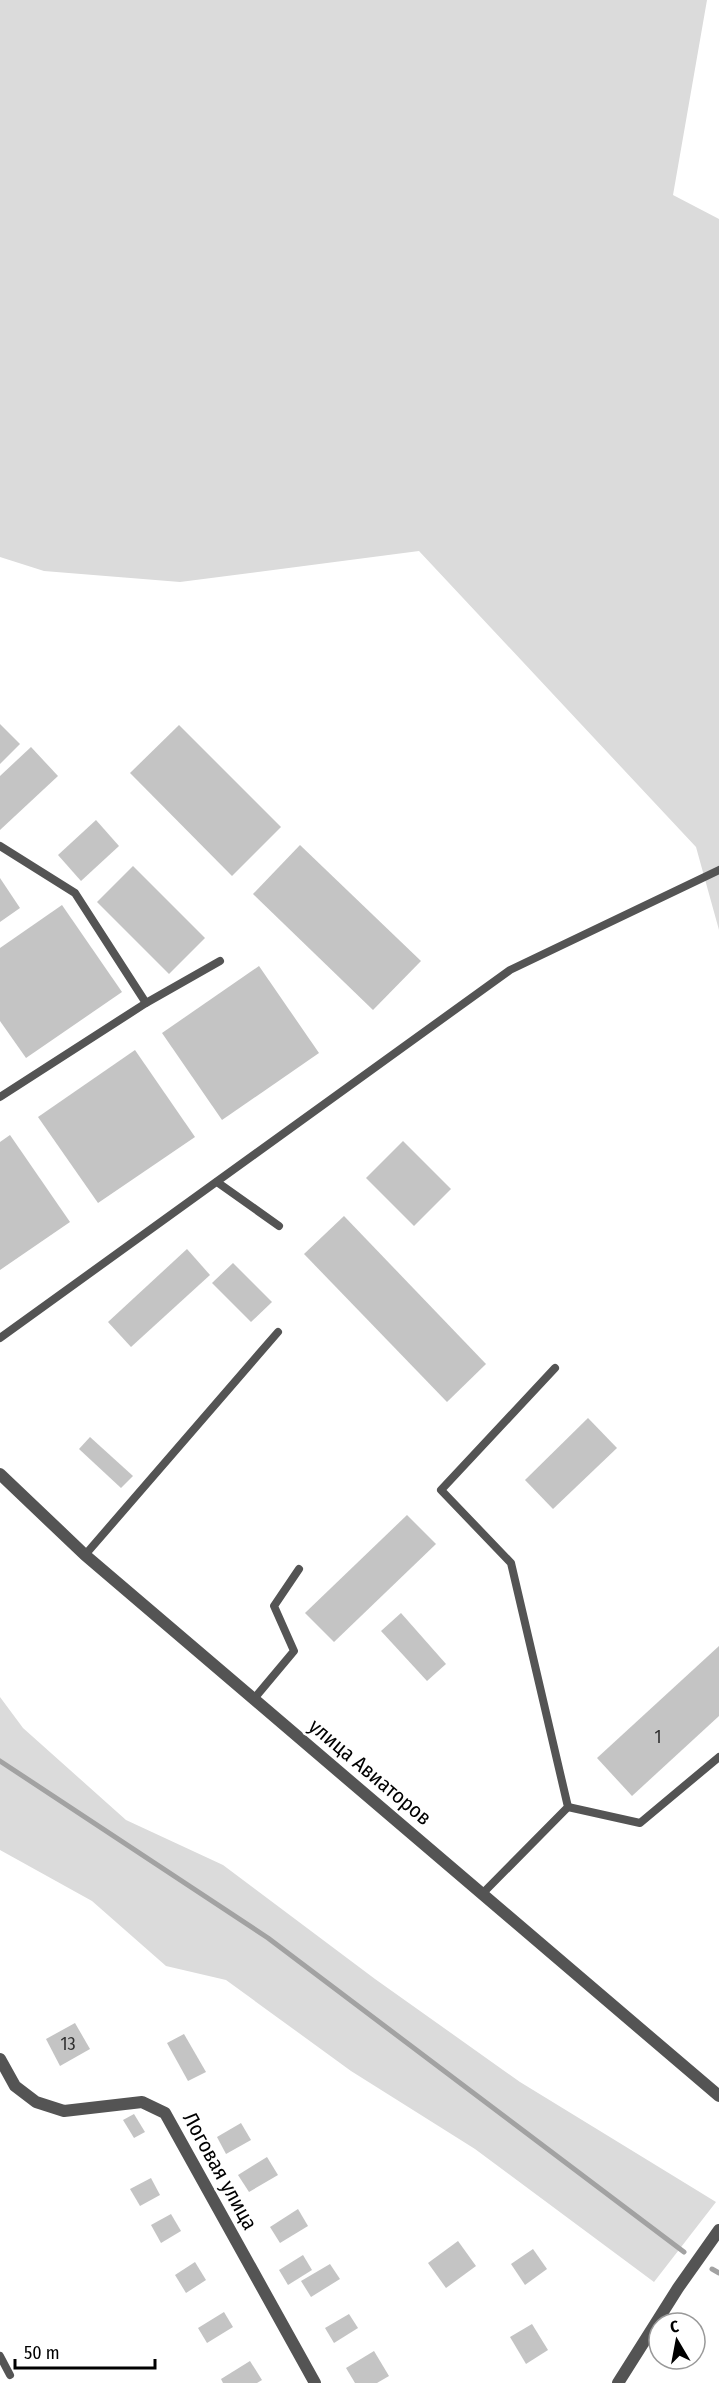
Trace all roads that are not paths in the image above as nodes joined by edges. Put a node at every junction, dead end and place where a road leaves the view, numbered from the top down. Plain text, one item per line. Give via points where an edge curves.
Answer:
1 (0, 846) edge
2 (719, 870) edge
3 (220, 961) dead end
4 (146, 1003) junction
5 (0, 1097) edge
6 (217, 1182) junction
7 (279, 1226) dead end
8 (278, 1332) dead end
9 (0, 1338) edge
10 (555, 1368) dead end
11 (0, 1474) edge
12 (85, 1555) junction
13 (299, 1569) dead end
14 (253, 1700) junction
15 (719, 1757) edge
16 (568, 1807) junction
17 (483, 1893) junction
18 (0, 2059) edge
19 (719, 2096) edge
20 (719, 2230) edge
21 (0, 2356) edge
22 (10, 2375) dead end
23 (315, 2383) edge
24 (618, 2383) edge

1 - 4 lane via 75,893
2 - 6 lane via 510,970
3 - 4 lane
4 - 5 lane
6 - 7 lane
6 - 9 lane
8 - 12 lane
10 - 16 lane via 441,1490 511,1563
11 - 12 street, улица Авиаторов
12 - 14 street, улица Авиаторов
13 - 14 lane via 274,1606 294,1651
14 - 17 street, улица Авиаторов
15 - 16 lane via 640,1823
16 - 17 lane
17 - 19 street, улица Авиаторов
18 - 23 street, Логовая улица via 15,2086 45,2105 64,2111 142,2102 165,2113
20 - 24 street
21 - 22 lane

